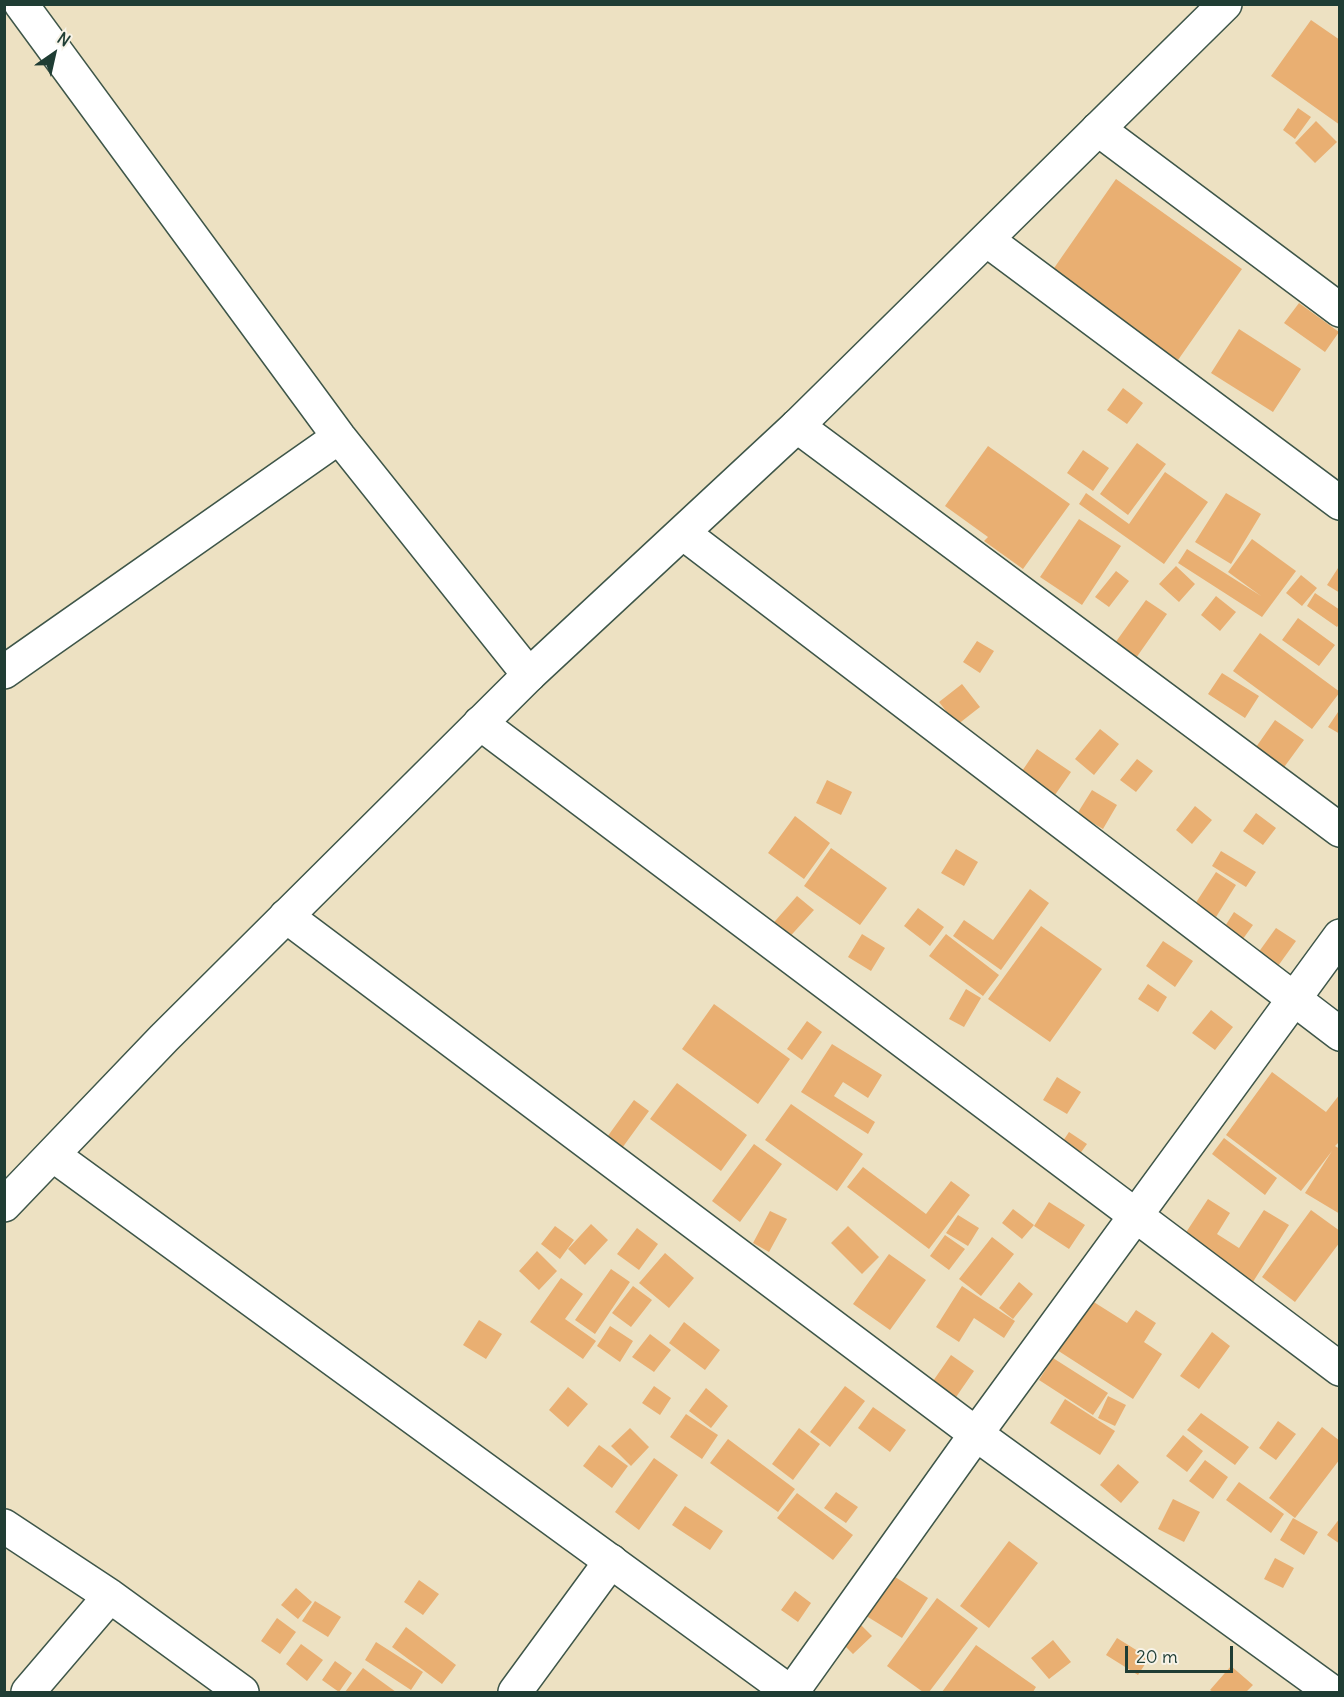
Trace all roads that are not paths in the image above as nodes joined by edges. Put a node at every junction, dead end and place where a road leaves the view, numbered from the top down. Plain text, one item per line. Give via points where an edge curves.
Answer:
1 (21, 4) edge
2 (1225, 4) edge
3 (1098, 129) junction
4 (987, 240) junction
5 (1340, 310) edge
6 (797, 426) junction
7 (339, 437) junction
8 (1340, 503) edge
9 (682, 533) junction
10 (4, 672) edge
11 (529, 675) junction
12 (480, 723) junction
13 (1340, 830) edge
14 (286, 916) junction
15 (1340, 936) edge
16 (1293, 998) junction
17 (1340, 1034) edge
18 (53, 1155) junction
19 (4, 1205) edge
20 (1136, 1216) junction
21 (1340, 1369) edge
22 (976, 1434) junction
23 (4, 1526) edge
24 (611, 1561) junction
25 (110, 1596) junction
26 (28, 1692) edge
27 (242, 1692) edge
28 (515, 1692) edge
29 (791, 1692) edge
30 (1332, 1692) edge

1 - 7 street
2 - 3 street
3 - 4 street
3 - 5 street
4 - 6 street
4 - 8 street
6 - 9 street
6 - 13 street
7 - 10 street
7 - 11 street
9 - 11 street
9 - 16 street
11 - 12 street
12 - 14 street
12 - 20 street
14 - 18 street
14 - 22 street
15 - 16 street
16 - 17 street
16 - 20 street
18 - 19 street
18 - 24 street
20 - 21 street
20 - 22 street
22 - 29 street
22 - 30 street
23 - 25 street
24 - 28 street
24 - 29 street
25 - 26 street
25 - 27 street

